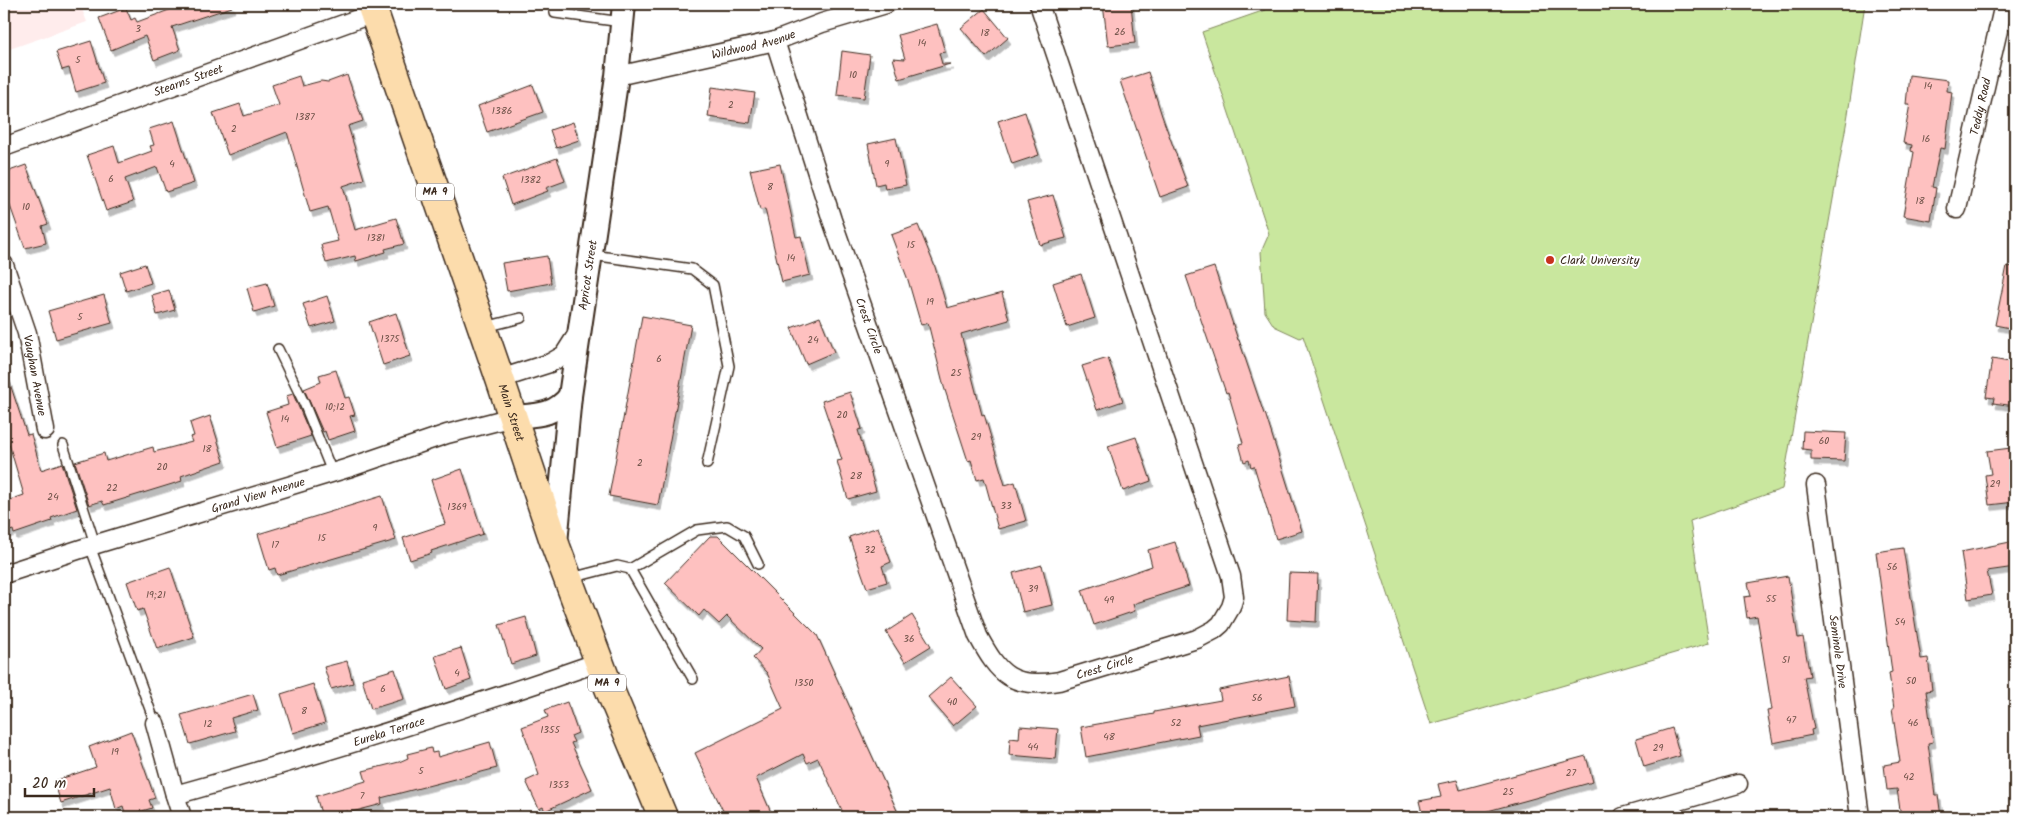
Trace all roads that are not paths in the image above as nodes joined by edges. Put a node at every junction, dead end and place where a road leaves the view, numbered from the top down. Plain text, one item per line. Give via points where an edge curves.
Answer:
1 (554, 4) edge
2 (886, 4) edge
3 (1040, 4) edge
4 (2004, 4) edge
5 (373, 8) edge
6 (623, 13) edge
7 (775, 42) junction
8 (618, 76) junction
9 (4, 147) edge
10 (1957, 209) dead end
11 (592, 255) junction
12 (4, 265) edge
13 (521, 318) dead end
14 (482, 327) junction
15 (581, 328) junction
16 (278, 349) dead end
17 (500, 379) junction
18 (570, 396) junction
19 (513, 417) junction
20 (45, 430) dead end
21 (63, 445) dead end
22 (706, 464) dead end
23 (332, 472) junction
24 (1816, 485) dead end
25 (92, 545) junction
26 (556, 547) junction
27 (758, 564) dead end
28 (630, 569) junction
29 (4, 574) edge
30 (568, 578) junction
31 (599, 662) junction
32 (693, 679) dead end
33 (154, 723) joint
34 (1738, 784) dead end
35 (175, 795) junction
36 (182, 817) edge
37 (663, 817) edge
38 (1623, 817) edge
39 (1860, 817) edge

1 - 6 lane via 556,13
2 - 7 street, Wildwood Avenue via 822,23
3 - 7 street, Crest Circle via 1231,576 1234,597 1221,624 1197,639 1042,684 1021,682 998,669 978,636 832,220
4 - 10 street, Teddy Road
5 - 9 street, Stearns Street
5 - 14 highway, Main Street / MA 9
6 - 8 street, Apricot Street
7 - 8 street, Wildwood Avenue
8 - 11 street, Apricot Street
11 - 15 street, Apricot Street
11 - 22 lane via 692,269 713,285 729,366
12 - 20 street, Vaughan Avenue via 27,333
13 - 14 lane
14 - 17 highway, Main Street / MA 9
15 - 17 street via 564,355 550,363
15 - 18 street, Apricot Street
16 - 23 lane
17 - 19 highway, Main Street / MA 9
18 - 19 street via 560,408
18 - 26 street, Apricot Street
19 - 23 street, Grand View Avenue via 447,434
19 - 26 highway, Main Street / MA 9
21 - 25 lane
23 - 25 street, Grand View Avenue
24 - 39 street, Seminole Drive
25 - 29 street, Grand View Avenue
25 - 33 lane
26 - 30 highway, Main Street / MA 9
27 - 28 lane via 744,536 728,526 696,530
28 - 30 lane via 617,566
28 - 32 lane
30 - 31 highway, Main Street / MA 9
31 - 35 street, Eureka Terrace via 296,761
31 - 37 highway, Main Street / MA 9
33 - 35 street
34 - 38 street
35 - 36 street

